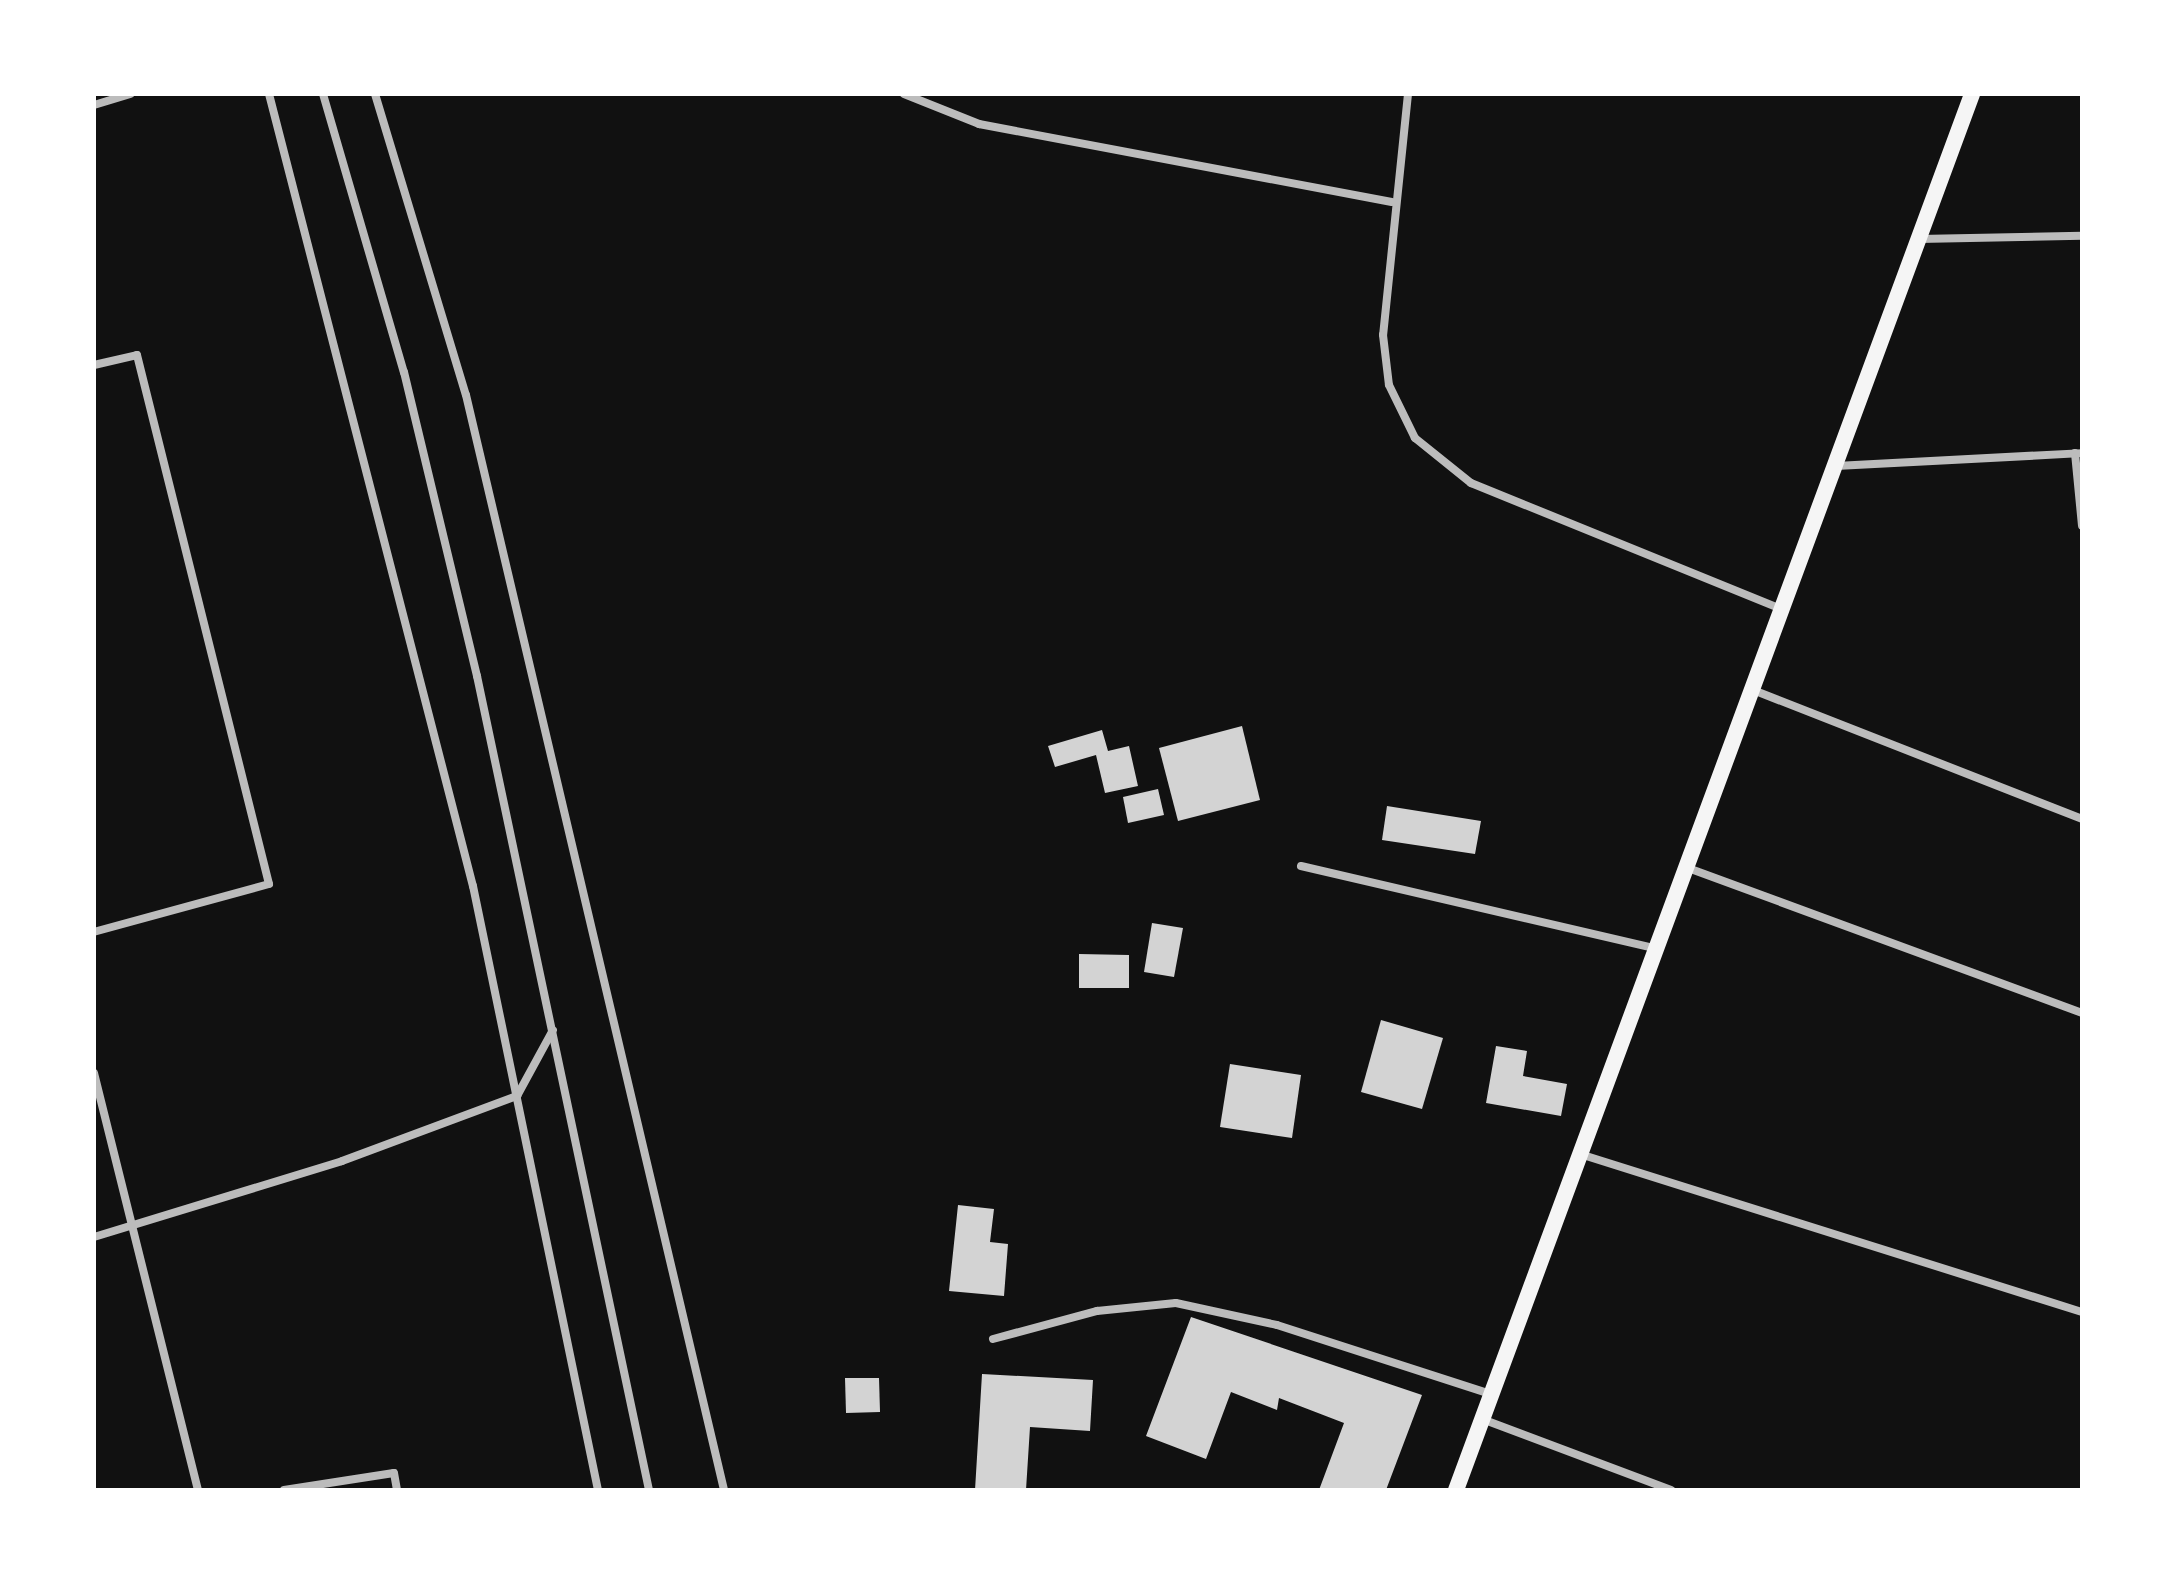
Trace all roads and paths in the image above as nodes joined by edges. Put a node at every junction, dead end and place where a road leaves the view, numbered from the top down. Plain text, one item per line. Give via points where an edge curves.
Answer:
1 (130, 94) edge
2 (269, 94) edge
3 (323, 94) edge
4 (375, 94) edge
5 (904, 94) edge
6 (1408, 94) edge
7 (1972, 94) edge
8 (94, 105) edge
9 (1392, 202) junction
10 (2082, 236) edge
11 (1918, 239) junction
12 (94, 365) edge
13 (2079, 453) edge
14 (1836, 466) junction
15 (2082, 526) edge
16 (1783, 609) junction
17 (1753, 690) junction
18 (2082, 819) edge
19 (1301, 866) dead end
20 (1688, 868) junction
21 (94, 932) edge
22 (1658, 949) junction
23 (2082, 1013) edge
24 (553, 1029) junction
25 (94, 1073) edge
26 (517, 1096) junction
27 (1583, 1155) junction
28 (133, 1225) junction
29 (94, 1237) edge
30 (2082, 1312) edge
31 (993, 1339) dead end
32 (1490, 1394) junction
33 (1481, 1419) junction
34 (198, 1490) edge
35 (284, 1490) edge
36 (397, 1490) edge
37 (598, 1490) edge
38 (649, 1490) edge
39 (724, 1490) edge
40 (1456, 1490) edge
41 (1671, 1490) edge

1 - 8 street
2 - 26 street via 359,426
3 - 24 street via 408,387
4 - 39 street via 466,395
5 - 9 street via 979,124
6 - 9 street
7 - 11 main road
9 - 16 street via 1385,362 1404,421 1425,449 1471,483
10 - 11 street
11 - 14 main road
12 - 21 street via 137,355 269,884
13 - 14 street
13 - 15 street
14 - 16 main road
16 - 17 main road
17 - 18 street
17 - 20 main road
19 - 22 street
20 - 22 main road
20 - 23 street
22 - 27 main road
24 - 26 street
24 - 38 street
25 - 28 street
26 - 28 street
26 - 37 street
27 - 30 street
27 - 32 main road
28 - 29 street
28 - 34 street
31 - 32 street via 1097,1311 1176,1303 1277,1325
32 - 33 main road
33 - 40 main road
33 - 41 street
35 - 36 street via 394,1473

